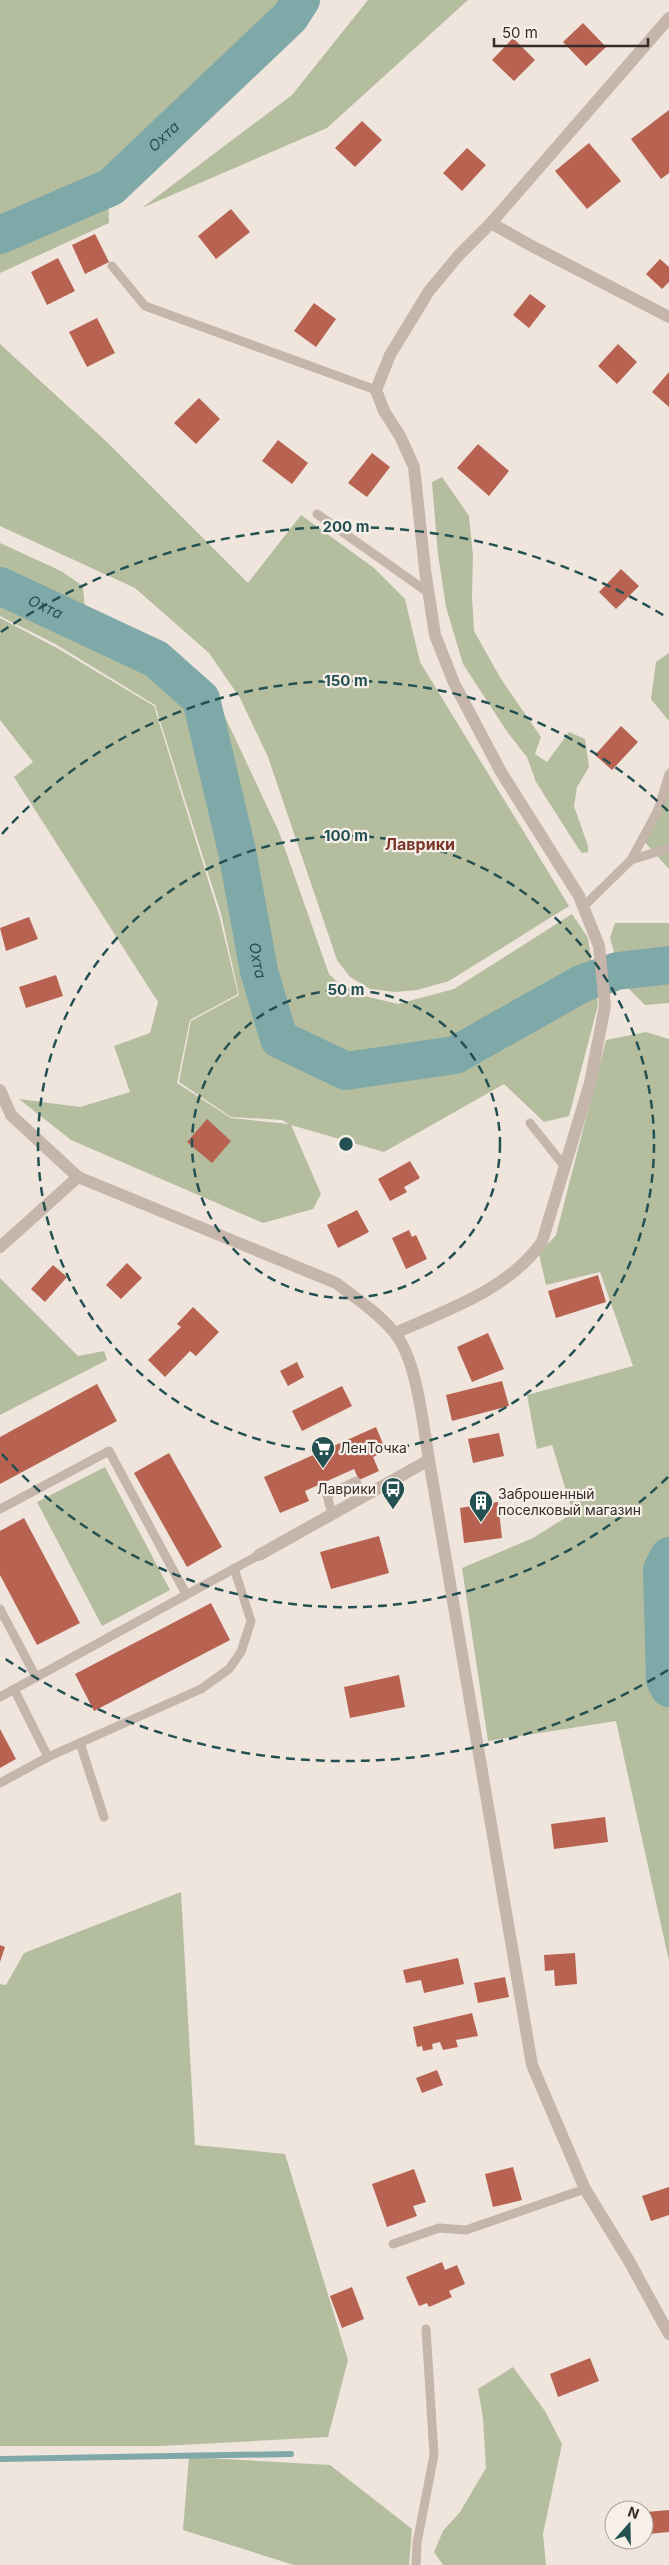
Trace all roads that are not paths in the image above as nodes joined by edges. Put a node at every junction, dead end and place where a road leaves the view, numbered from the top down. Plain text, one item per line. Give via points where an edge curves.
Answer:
1 (669, 18) edge
2 (491, 223) junction
3 (112, 266) dead end
4 (669, 316) edge
5 (376, 390) junction
6 (318, 514) dead end
7 (428, 593) junction
8 (669, 774) edge
9 (669, 848) edge
10 (631, 860) junction
11 (584, 906) junction
12 (0, 1090) edge
13 (530, 1123) dead end
14 (566, 1167) junction
15 (78, 1177) junction
16 (0, 1247) edge
17 (396, 1333) junction
18 (429, 1460) junction
19 (362, 1497) junction
20 (0, 1509) edge
21 (332, 1514) junction
22 (259, 1555) joint
23 (234, 1568) junction
24 (186, 1594) junction
25 (0, 1610) edge
26 (36, 1677) junction
27 (14, 1690) junction
28 (0, 1697) edge
29 (80, 1743) junction
30 (48, 1758) junction
31 (0, 1784) edge
32 (104, 1817) dead end
33 (585, 2190) junction
34 (394, 2244) dead end
35 (426, 2329) dead end
36 (669, 2334) edge
37 (416, 2565) edge

1 - 2 street
2 - 4 street
2 - 5 street via 429,291 390,354
3 - 5 lane via 145,306
5 - 7 street via 414,467
6 - 7 lane
7 - 11 street via 435,634 454,683 501,772
8 - 10 lane via 658,810
9 - 10 lane
10 - 11 lane
11 - 14 street via 599,946 605,1006 590,1083
12 - 15 street via 11,1115
13 - 14 lane
14 - 17 street via 542,1242 530,1259 488,1290
15 - 16 street
15 - 17 street via 336,1283
17 - 18 street via 410,1363
18 - 19 street
18 - 33 street via 532,2065
19 - 21 street
19 - 21 lane via 356,1481 327,1495
20 - 24 lane via 109,1451
21 - 22 street
22 - 23 lane
23 - 24 lane
23 - 29 lane via 251,1621 241,1652 229,1669 201,1689
24 - 26 lane
25 - 26 lane
26 - 27 lane
27 - 28 lane
27 - 30 lane
29 - 30 lane
29 - 32 lane
30 - 31 lane
33 - 34 lane via 466,2230 439,2228
33 - 36 street
35 - 37 lane via 434,2455 417,2543

